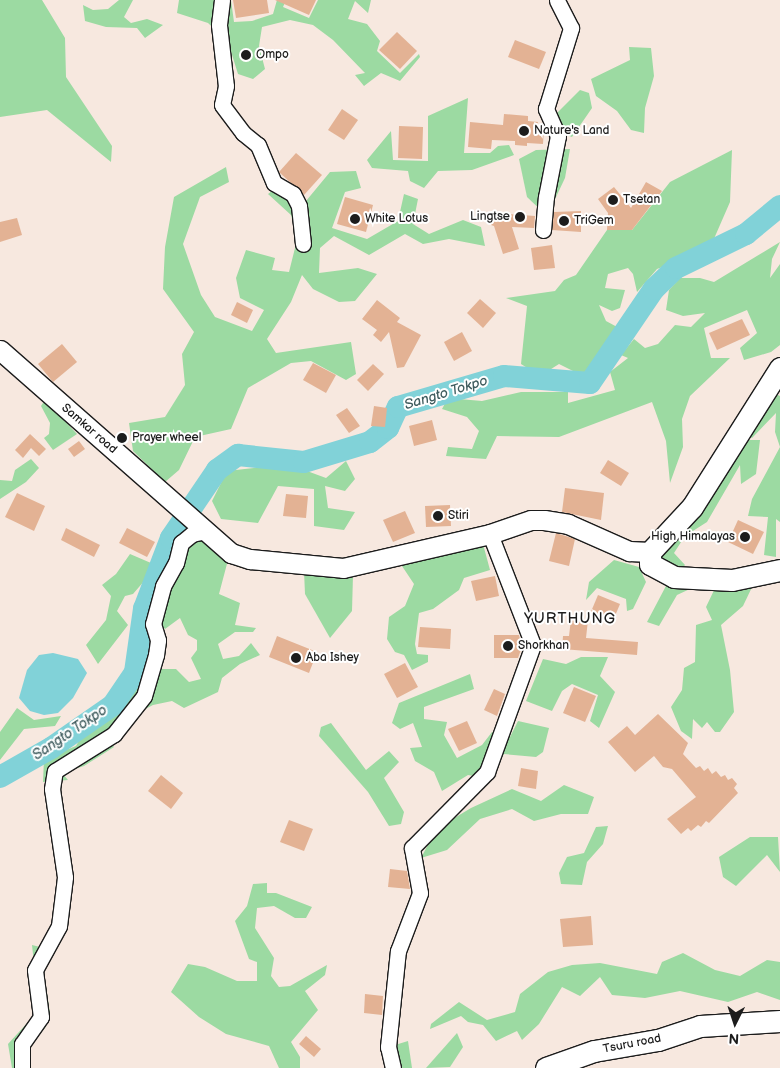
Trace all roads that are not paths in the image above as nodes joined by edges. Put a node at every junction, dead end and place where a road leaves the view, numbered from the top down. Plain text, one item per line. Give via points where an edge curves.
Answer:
1 (222, 0) edge
2 (558, 0) edge
3 (543, 230) dead end
4 (303, 244) dead end
5 (0, 350) edge
6 (780, 368) edge
7 (201, 527) junction
8 (490, 534) junction
9 (650, 552) junction
10 (780, 570) edge
11 (780, 1021) edge
12 (22, 1068) edge
13 (393, 1068) edge
14 (546, 1068) edge

1 - 4 street via 219,25 226,86 222,105 243,133 258,145 274,183 293,194 299,206
2 - 3 street via 571,28 546,109 558,136
5 - 7 street, Samkar road
6 - 9 main road via 692,507
7 - 8 street, Samkar road via 231,553 250,559 343,568
7 - 12 street via 181,543 176,563 163,586 153,624 158,640 156,655 144,696 114,734 55,770 52,789 66,877 59,926 35,970 41,1017 22,1044
8 - 9 street, Samkar road via 531,520 544,520 568,524 629,551
8 - 13 street via 533,645 487,772 412,848 420,893 398,951 388,1048
9 - 10 main road via 650,564 674,577 732,580
11 - 14 main road, Tsuru road via 700,1026 658,1040 594,1051

